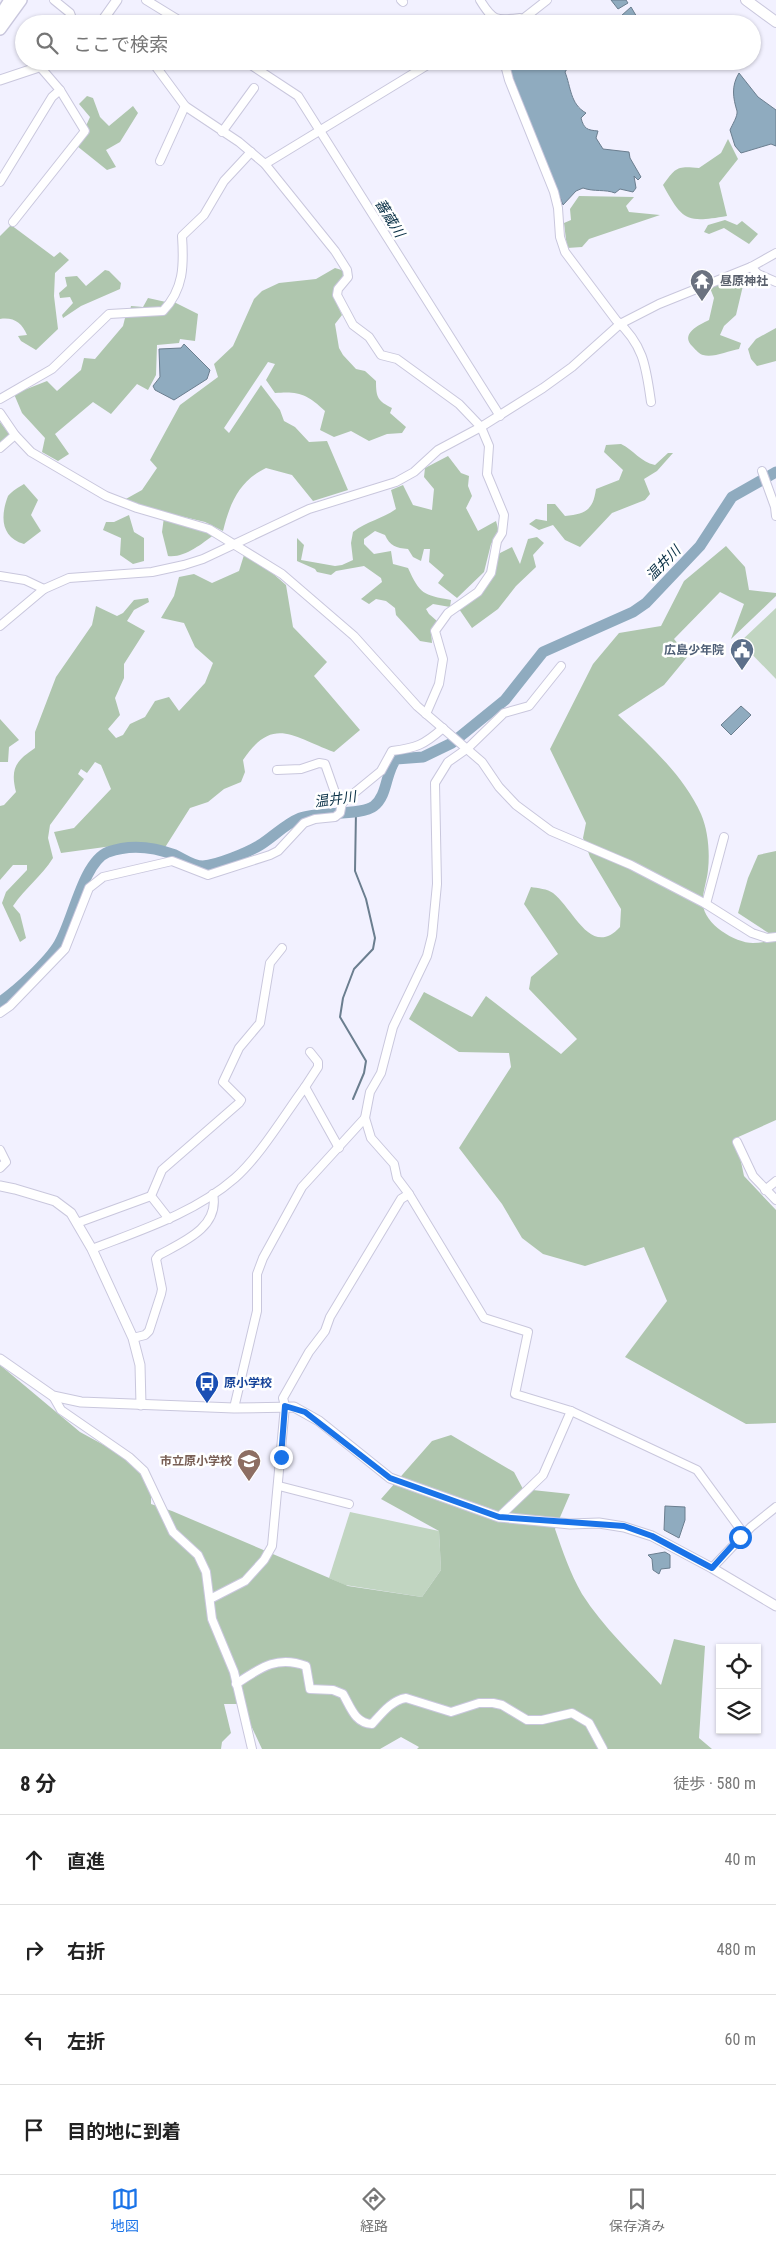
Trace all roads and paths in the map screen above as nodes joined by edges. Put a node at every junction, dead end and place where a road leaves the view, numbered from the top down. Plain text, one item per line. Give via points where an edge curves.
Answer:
1 (10, 0) edge
2 (21, 0) edge
3 (54, 0) edge
4 (117, 0) edge
5 (146, 0) edge
6 (480, 0) edge
7 (547, 0) edge
8 (746, 0) edge
9 (71, 15) edge
10 (106, 15) edge
11 (170, 15) edge
12 (491, 15) edge
13 (529, 15) edge
14 (0, 16) edge
15 (776, 22) edge
16 (0, 29) edge
17 (34, 70) edge
18 (43, 70) edge
19 (158, 70) edge
20 (259, 70) edge
21 (419, 70) edge
22 (506, 70) edge
23 (0, 80) edge
24 (254, 88) dead end
25 (60, 90) junction
26 (185, 106) junction
27 (319, 131) junction
28 (222, 132) junction
29 (251, 152) junction
30 (160, 161) dead end
31 (265, 164) junction
32 (0, 182) edge
33 (13, 222) dead end
34 (776, 253) edge
35 (751, 267) junction
36 (776, 282) edge
37 (620, 324) junction
38 (0, 399) edge
39 (651, 402) dead end
40 (0, 413) edge
41 (500, 416) junction
42 (481, 427) junction
43 (15, 435) junction
44 (0, 448) edge
45 (762, 471) dead end
46 (776, 516) edge
47 (236, 544) junction
48 (0, 576) edge
49 (44, 588) junction
50 (0, 626) edge
51 (561, 666) dead end
52 (426, 714) junction
53 (443, 728) junction
54 (466, 747) junction
55 (277, 770) dead end
56 (342, 803) junction
57 (724, 837) dead end
58 (706, 904) junction
59 (776, 937) edge
60 (282, 948) dead end
61 (0, 1013) edge
62 (310, 1052) dead end
63 (305, 1087) junction
64 (365, 1118) junction
65 (737, 1142) dead end
66 (339, 1148) junction
67 (0, 1150) edge
68 (0, 1168) edge
69 (776, 1181) edge
70 (0, 1186) edge
71 (766, 1190) junction
72 (213, 1194) junction
73 (409, 1194) junction
74 (151, 1196) junction
75 (776, 1200) edge
76 (169, 1219) junction
77 (77, 1223) junction
78 (92, 1249) junction
79 (132, 1338) junction
80 (0, 1359) edge
81 (53, 1396) junction
82 (141, 1404) junction
83 (285, 1406) junction
84 (234, 1408) junction
85 (571, 1411) junction
86 (279, 1486) junction
87 (349, 1504) dead end
88 (776, 1507) edge
89 (499, 1517) junction
90 (741, 1530) dead end
91 (712, 1568) junction
92 (210, 1598) junction
93 (776, 1606) edge
94 (236, 1684) junction
95 (252, 1749) edge
96 (603, 1749) edge

1 - 14 main road
2 - 16 main road
3 - 9 street
4 - 10 street
5 - 11 street
6 - 12 street
7 - 13 street
8 - 15 main road
17 - 23 street
18 - 25 street
19 - 26 street
20 - 27 street via 298,96
21 - 27 street
22 - 37 street via 554,192 565,252
24 - 28 street
25 - 32 street via 47,105
25 - 33 street via 85,131
26 - 28 street
26 - 30 street
27 - 31 street
27 - 41 street
28 - 29 street
29 - 31 street
29 - 38 street via 224,181 204,215 182,236 183,276 178,291 163,311 109,314 52,369
31 - 42 street via 347,270 348,277 337,294 353,325 369,337 381,355 396,359 459,404
34 - 35 street
35 - 36 street
35 - 37 street via 659,304
37 - 39 street via 638,344
37 - 41 street via 572,367
40 - 43 street
41 - 42 street
42 - 47 street via 438,450 414,472 396,482 309,509
42 - 52 street via 489,446 487,474 504,515 502,533 497,541 491,573 478,592 448,613 435,631 443,659 439,684
43 - 44 street
43 - 47 street via 32,452 106,496 209,528
45 - 46 street
47 - 49 street via 184,565 152,572 69,578
47 - 52 street via 282,574 354,636
48 - 49 street via 26,580
49 - 50 street
51 - 54 street via 529,706 504,713
52 - 53 street
53 - 54 street
53 - 56 street via 425,744 392,751 378,775
54 - 58 street via 516,805 551,831 631,865
54 - 64 street via 448,762 435,783 437,884 432,936 417,979 393,1027 381,1073 370,1092
55 - 56 street via 324,764 338,801
56 - 61 street via 340,813 310,820 278,851 213,875 202,874 172,861 103,877 89,888 65,948
57 - 58 street
58 - 59 street via 752,933
60 - 74 street via 270,963 260,1023 239,1048 223,1082 241,1100 239,1104 162,1170
62 - 63 street via 318,1067
63 - 66 street
63 - 72 street via 246,1168
64 - 66 street
64 - 73 street via 371,1138 394,1164 397,1178
65 - 71 street via 753,1176
66 - 84 street via 302,1187 263,1258 257,1274 257,1311
67 - 68 street via 6,1162
69 - 71 street
70 - 77 street via 55,1201 71,1213
71 - 75 street
72 - 76 street
72 - 79 street via 215,1205 204,1227 156,1259 161,1294 149,1331
73 - 83 street via 401,1199 330,1317 325,1331 309,1352 283,1398
73 - 85 street via 484,1318 528,1332 514,1394
74 - 76 street
74 - 77 street
76 - 78 street
77 - 78 street
78 - 79 street
79 - 82 street via 140,1365
80 - 81 street
81 - 82 street via 80,1402
81 - 92 street via 61,1410 144,1471 173,1532 198,1555 206,1572
82 - 84 street
83 - 84 street
83 - 86 street
83 - 89 street via 312,1416 390,1478
85 - 89 street via 543,1475
85 - 90 street via 697,1470
86 - 87 street
86 - 92 street via 275,1533 269,1553 245,1581
88 - 91 street via 750,1527
89 - 91 street via 624,1526 652,1536
91 - 93 street
92 - 94 street via 215,1629
94 - 95 street
94 - 96 street via 271,1665 294,1661 306,1666 310,1689 343,1694 356,1718 365,1724 372,1724 386,1708 406,1698 451,1712 479,1703 493,1703 527,1720 577,1715 594,1729

